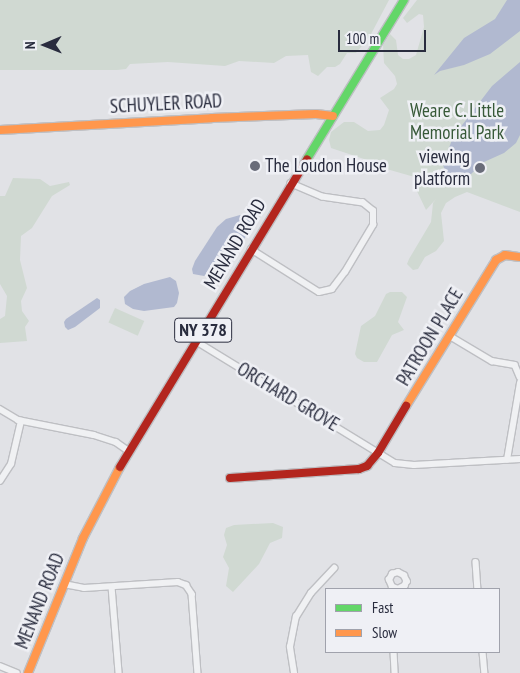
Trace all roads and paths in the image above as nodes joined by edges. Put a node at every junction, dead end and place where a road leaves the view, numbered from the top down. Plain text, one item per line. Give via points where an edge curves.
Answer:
1 (404, 0) edge
2 (333, 116) junction
3 (0, 130) edge
4 (291, 184) junction
5 (252, 249) junction
6 (520, 258) edge
7 (450, 336) junction
8 (196, 341) junction
9 (520, 376) edge
10 (520, 383) edge
11 (0, 409) edge
12 (21, 421) junction
13 (129, 451) junction
14 (378, 453) junction
15 (507, 460) junction
16 (520, 460) edge
17 (230, 478) dead end
18 (0, 481) edge
19 (476, 562) dead end
20 (334, 568) dead end
21 (64, 584) junction
22 (112, 586) junction
23 (478, 588) edge
24 (394, 653) edge
25 (483, 653) edge
26 (0, 666) edge
27 (17, 673) edge
28 (28, 673) edge
29 (119, 673) edge
30 (198, 673) edge
31 (294, 673) edge
32 (395, 673) edge
33 (485, 673) edge

1 - 2 main road, MENAND ROAD / NY 378
2 - 3 main road, SCHUYLER ROAD via 212,118
2 - 4 main road, MENAND ROAD / NY 378
4 - 5 main road, MENAND ROAD / NY 378
4 - 5 street via 313,194 363,203 372,209 373,225 332,289 319,292
5 - 8 main road, MENAND ROAD / NY 378
6 - 7 main road, PATROON PLACE via 505,255 496,260
7 - 9 street via 492,361 514,365
7 - 14 main road, PATROON PLACE
8 - 13 main road, MENAND ROAD / NY 378
8 - 14 street, ORCHARD GROVE
10 - 15 street
11 - 12 street
12 - 13 street via 94,435 116,442
12 - 18 street via 11,464
13 - 21 main road, MENAND ROAD / NY 378 via 98,506
14 - 15 street via 407,465
14 - 17 main road, PATROON PLACE via 367,466 359,469
15 - 16 street
19 - 23 street
20 - 31 street via 311,593 296,616 290,647
21 - 22 street via 82,588
21 - 28 main road, MENAND ROAD / NY 378
22 - 29 street
22 - 30 street via 178,582 188,586 192,594
24 - 32 street
25 - 33 street
26 - 27 street

